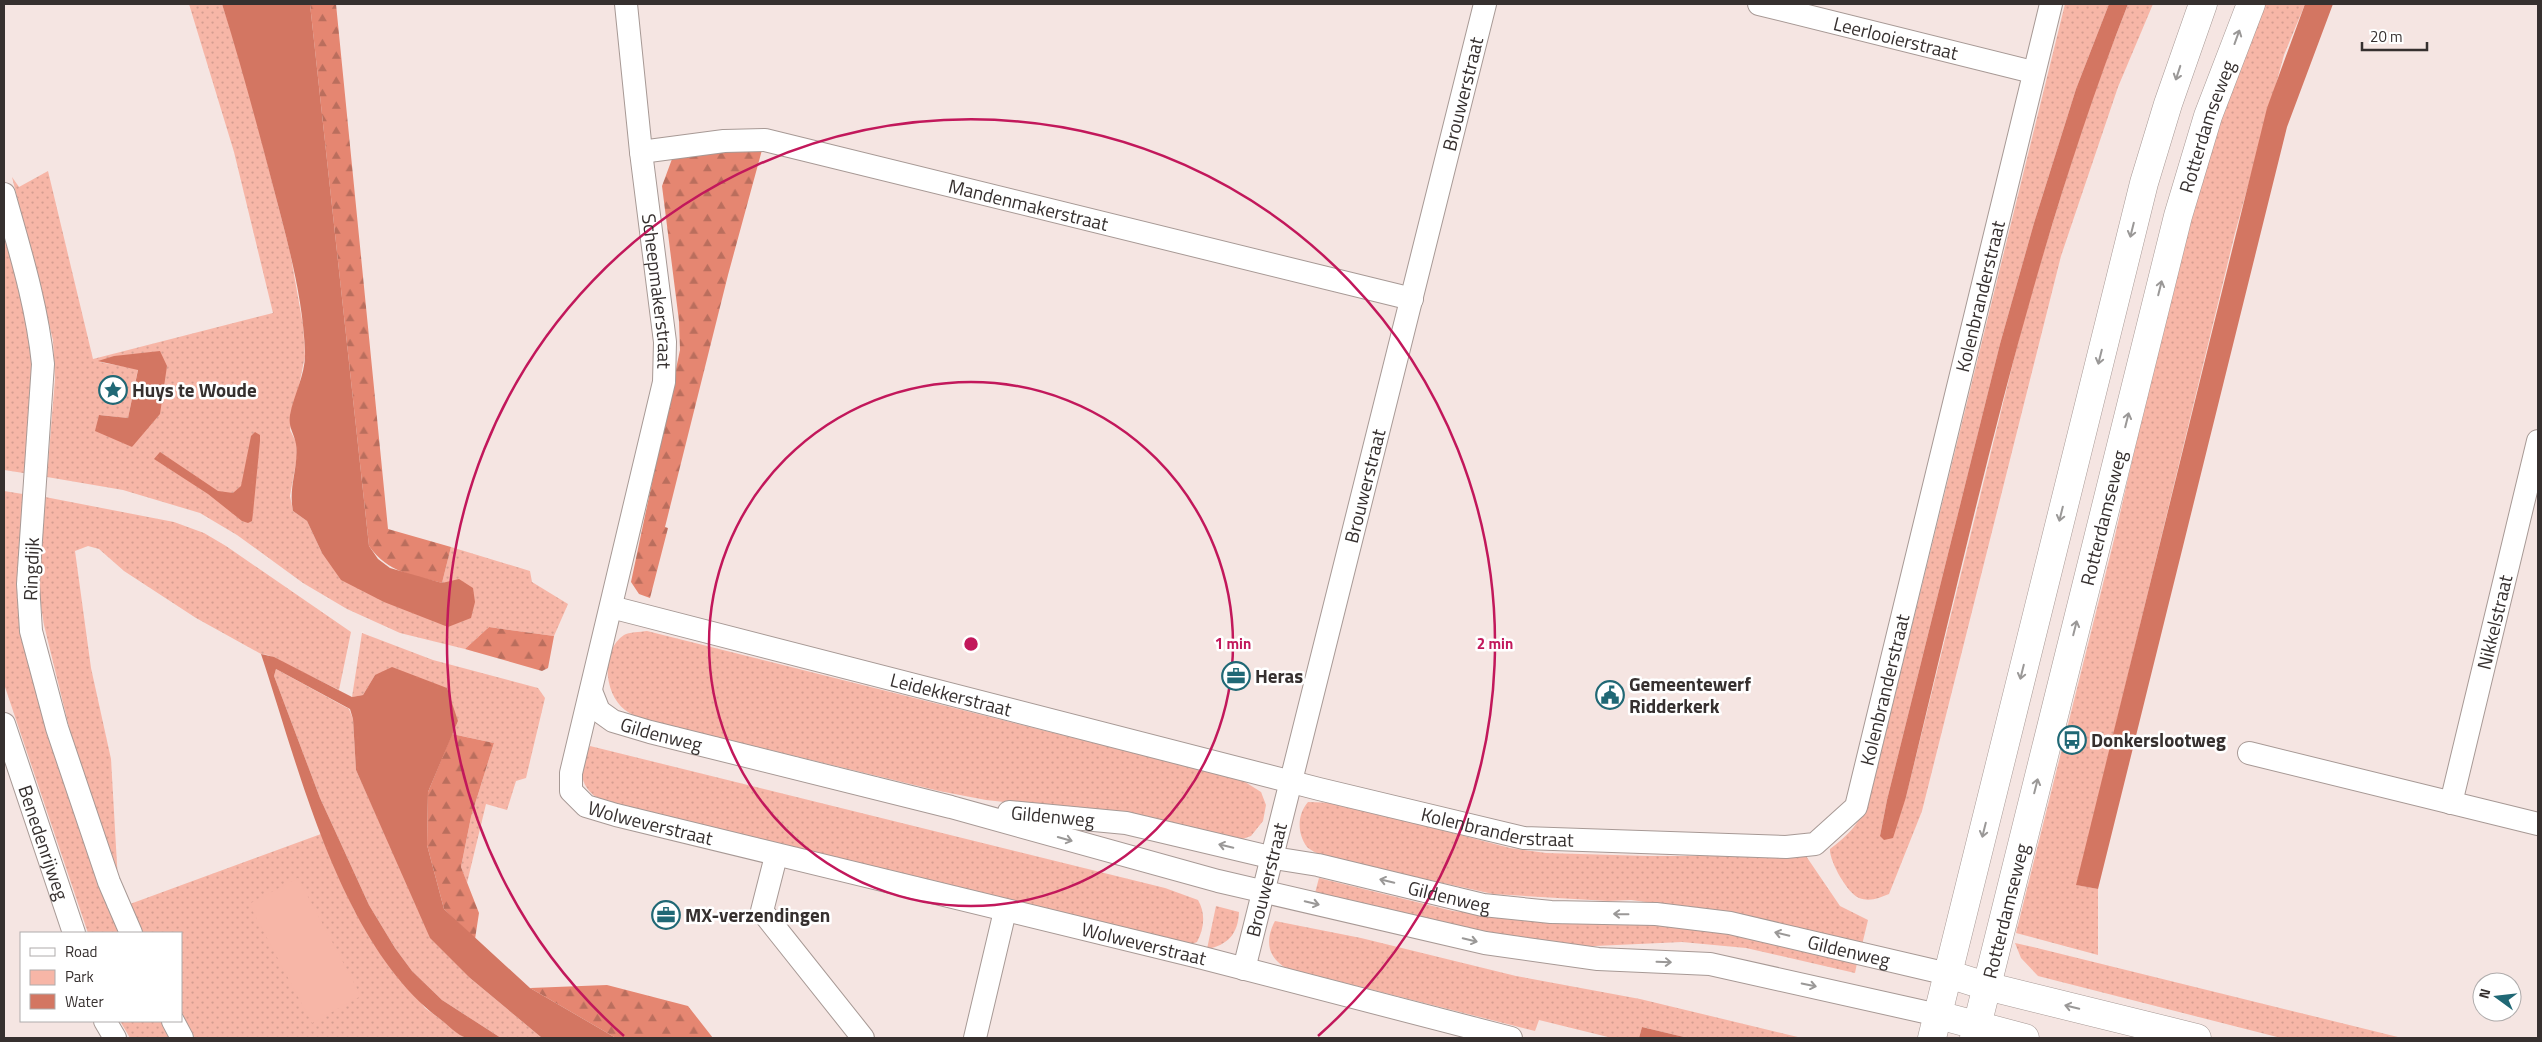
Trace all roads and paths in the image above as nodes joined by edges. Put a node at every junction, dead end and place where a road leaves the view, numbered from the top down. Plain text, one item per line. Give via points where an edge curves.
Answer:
1 (626, 4) edge
2 (1485, 4) edge
3 (1759, 4) edge
4 (2050, 4) edge
5 (2203, 4) edge
6 (2251, 4) edge
7 (2033, 72) junction
8 (641, 152) junction
9 (4, 194) edge
10 (1412, 300) junction
11 (2538, 441) edge
12 (611, 607) junction
13 (591, 690) junction
14 (4, 724) edge
15 (2250, 753) dead end
16 (1293, 782) junction
17 (2452, 802) junction
18 (951, 807) junction
19 (2538, 824) edge
20 (776, 856) junction
21 (1274, 858) junction
22 (1264, 893) junction
23 (1005, 911) junction
24 (74, 932) edge
25 (131, 932) edge
26 (1244, 969) junction
27 (1948, 974) junction
28 (1986, 986) junction
29 (106, 1022) edge
30 (174, 1022) edge
31 (1935, 1027) edge
32 (1976, 1031) edge
33 (115, 1038) edge
34 (182, 1038) edge
35 (863, 1038) edge
36 (975, 1038) edge
37 (1511, 1038) edge
38 (2025, 1038) edge
39 (2197, 1038) edge

1 - 8 street, Scheepmakerstraat
2 - 10 street, Brouwerstraat
3 - 7 street, Leerlooierstraat
4 - 7 street, Kolenbranderstraat
5 -> 27 main road via 2144,183
28 -> 6 main road, Rotterdamseweg via 2178,216 2208,116
7 - 16 street, Kolenbranderstraat via 1856,808 1815,844 1786,847 1524,838
8 - 10 street, Mandenmakerstraat via 724,141 765,140
8 - 12 street, Scheepmakerstraat via 665,342 664,382
9 - 25 street, Ringdijk via 30,285 40,329 43,364 28,584 31,631 57,728 109,882
10 - 16 street, Brouwerstraat
11 - 17 street, Nikkelstraat
12 - 13 street, Scheepmakerstraat
12 - 16 street, Leidekkerstraat
13 - 18 street, Gildenweg via 599,711 613,721
13 - 20 street, Wolweverstraat via 571,773 571,791 586,806
14 - 24 street, Benedenrijweg
15 - 17 street
16 - 21 street, Brouwerstraat
17 - 19 street
21 -> 18 street, Gildenweg via 1126,824
18 -> 22 street, Gildenweg
20 - 23 street, Wolweverstraat
20 - 35 street via 762,910
21 - 22 street, Brouwerstraat
27 -> 21 street, Gildenweg via 1730,923 1656,914 1520,910 1483,905 1318,865
22 - 26 street, Brouwerstraat
22 -> 31 street, Gildenweg via 1485,944 1598,959 1710,964
23 - 26 street, Wolweverstraat
23 - 36 street
26 - 37 street, Wolweverstraat
27 - 28 main road
27 - 31 main road
28 - 32 main road, Rotterdamseweg
39 -> 28 main road
29 - 33 street
30 - 34 street
31 - 32 main road
32 - 38 main road

